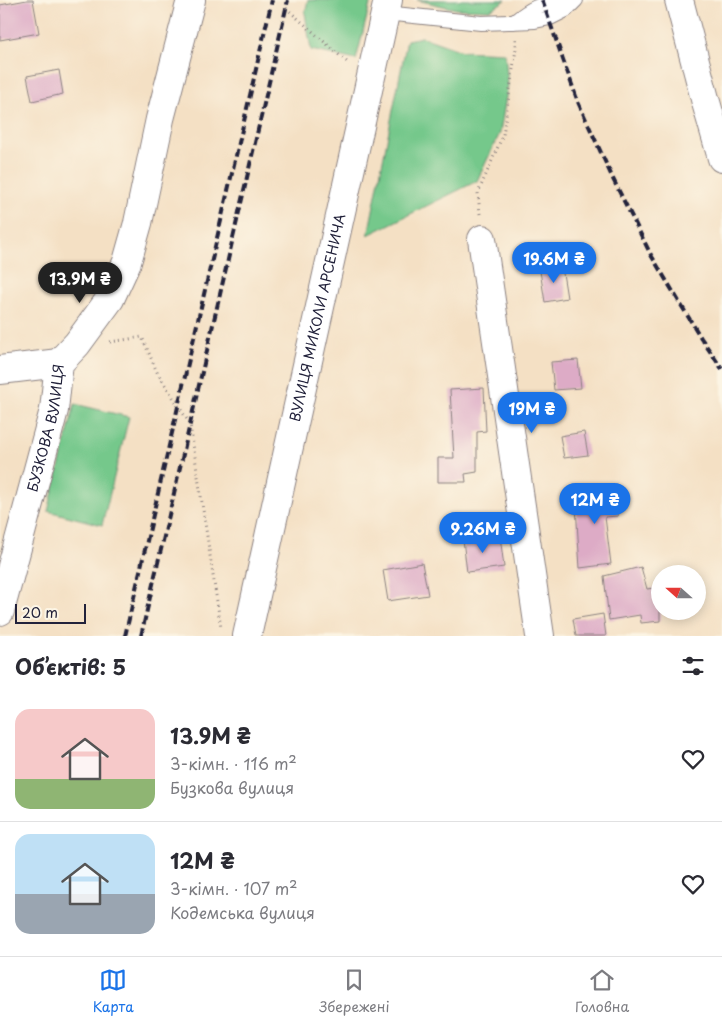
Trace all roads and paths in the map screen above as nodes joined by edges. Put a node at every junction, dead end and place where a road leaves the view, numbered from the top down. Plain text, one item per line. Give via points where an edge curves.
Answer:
1 (191, 0) edge
2 (561, 0) edge
3 (576, 0) edge
4 (679, 0) edge
5 (386, 6) edge
6 (286, 8) dead end
7 (514, 22) junction
8 (368, 85) junction
9 (722, 158) edge
10 (482, 239) joint
11 (68, 353) junction
12 (0, 370) edge
13 (0, 612) edge
14 (222, 636) edge
15 (247, 636) edge
16 (540, 636) edge

1 - 11 street via 127,262 110,299
2 - 7 lane via 538,5
3 - 7 lane via 566,10 550,18
4 - 9 street
5 - 7 lane via 481,23
5 - 8 street, ВУЛИЦЯ МИКОЛИ АРСЕНИЧА
6 - 8 path
7 - 10 path via 516,50 503,135 478,193
8 - 15 street, ВУЛИЦЯ МИКОЛИ АРСЕНИЧА
10 - 16 street
11 - 12 street
11 - 13 street, БУЗКОВА ВУЛИЦЯ
11 - 14 path via 142,337 156,372 190,424

